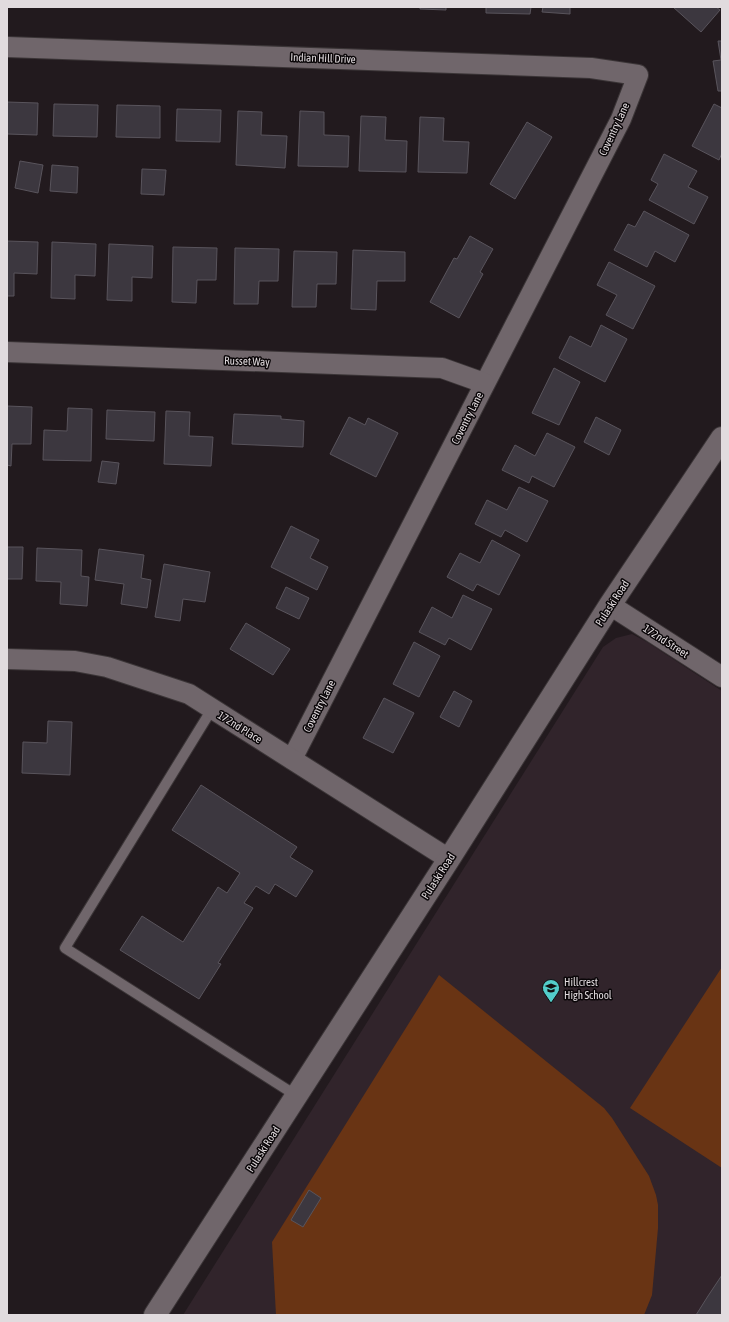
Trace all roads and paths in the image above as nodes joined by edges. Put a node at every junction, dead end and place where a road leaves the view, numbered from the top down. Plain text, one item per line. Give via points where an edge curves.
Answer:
1 (7, 47) edge
2 (638, 74) joint
3 (7, 352) edge
4 (484, 383) junction
5 (722, 438) edge
6 (610, 605) junction
7 (7, 659) edge
8 (722, 677) edge
9 (212, 709) junction
10 (292, 759) junction
11 (449, 860) junction
12 (297, 1096) junction
13 (155, 1315) edge

1 - 2 street, Indian Hill Drive via 591,68
2 - 4 street, Coventry Lane via 621,118
3 - 4 street, Russet Way via 442,368
4 - 10 street, Coventry Lane
5 - 6 main road, Pulaski Road
6 - 8 street, 172nd Street
6 - 11 main road, Pulaski Road
7 - 9 street, 172nd Place via 74,661 107,667 189,694
9 - 10 street, 172nd Place
9 - 12 lane via 65,948
10 - 11 street, 172nd Place
11 - 12 main road, Pulaski Road
12 - 13 main road, Pulaski Road

